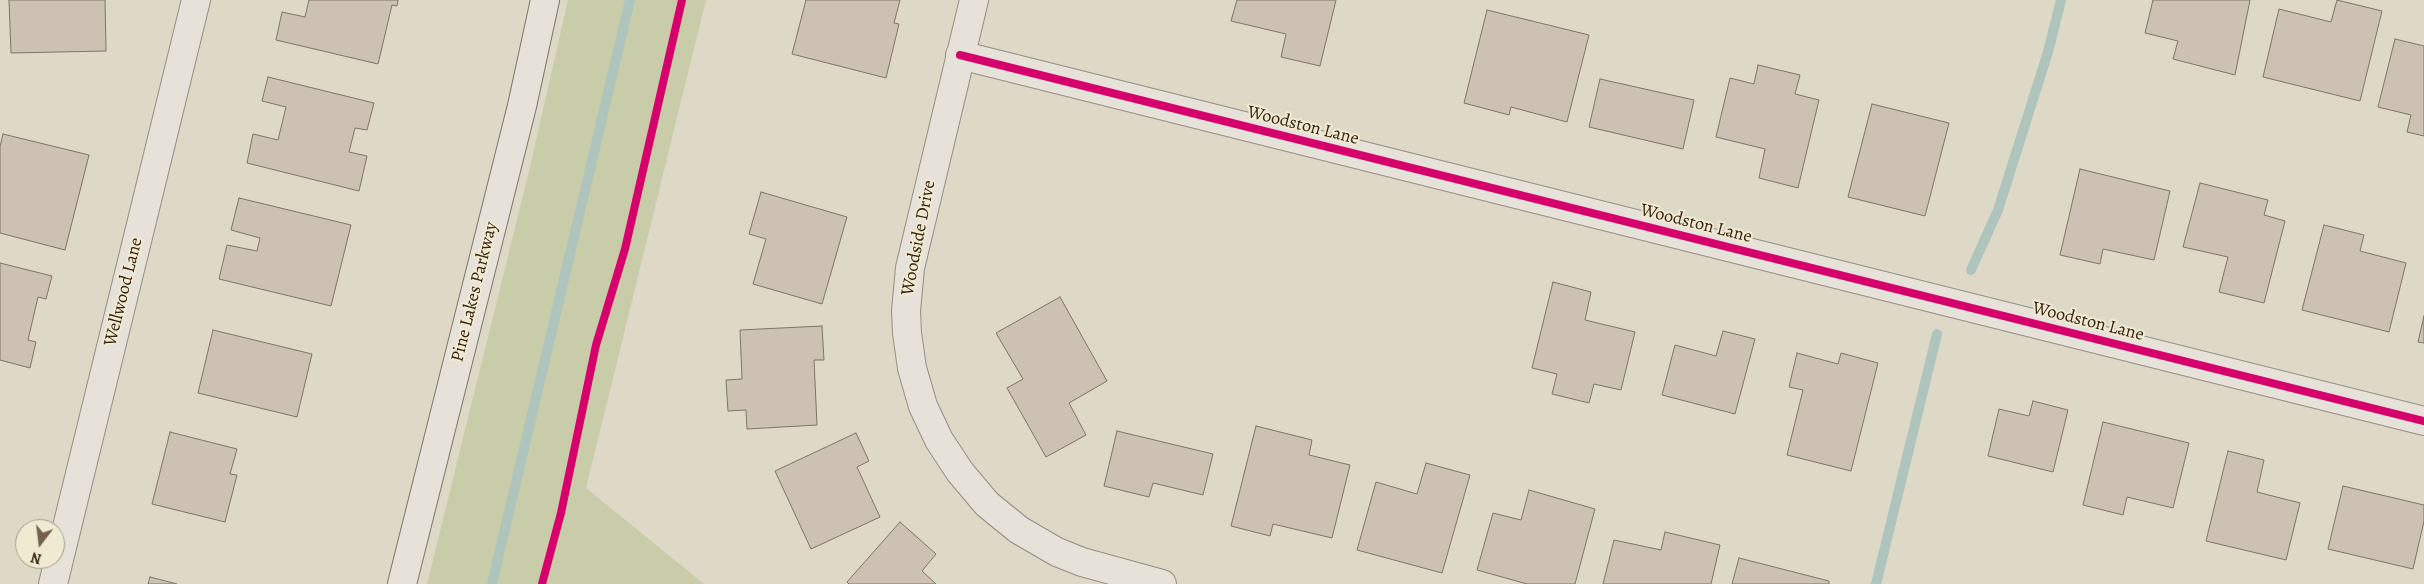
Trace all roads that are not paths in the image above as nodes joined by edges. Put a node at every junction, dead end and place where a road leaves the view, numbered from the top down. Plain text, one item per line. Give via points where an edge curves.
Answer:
1 (196, 0) edge
2 (545, 0) edge
3 (974, 0) edge
4 (960, 56) junction
5 (2424, 421) edge
6 (52, 584) edge
7 (402, 584) edge
8 (1162, 584) edge

1 - 6 street, Wellwood Lane
2 - 7 street, Pine Lakes Parkway via 522,106
3 - 4 street, Woodside Drive
4 - 5 street, Woodston Lane
4 - 8 street, Woodside Drive via 914,244 907,291 909,350 923,406 939,440 960,472 987,504 1019,530 1074,559

